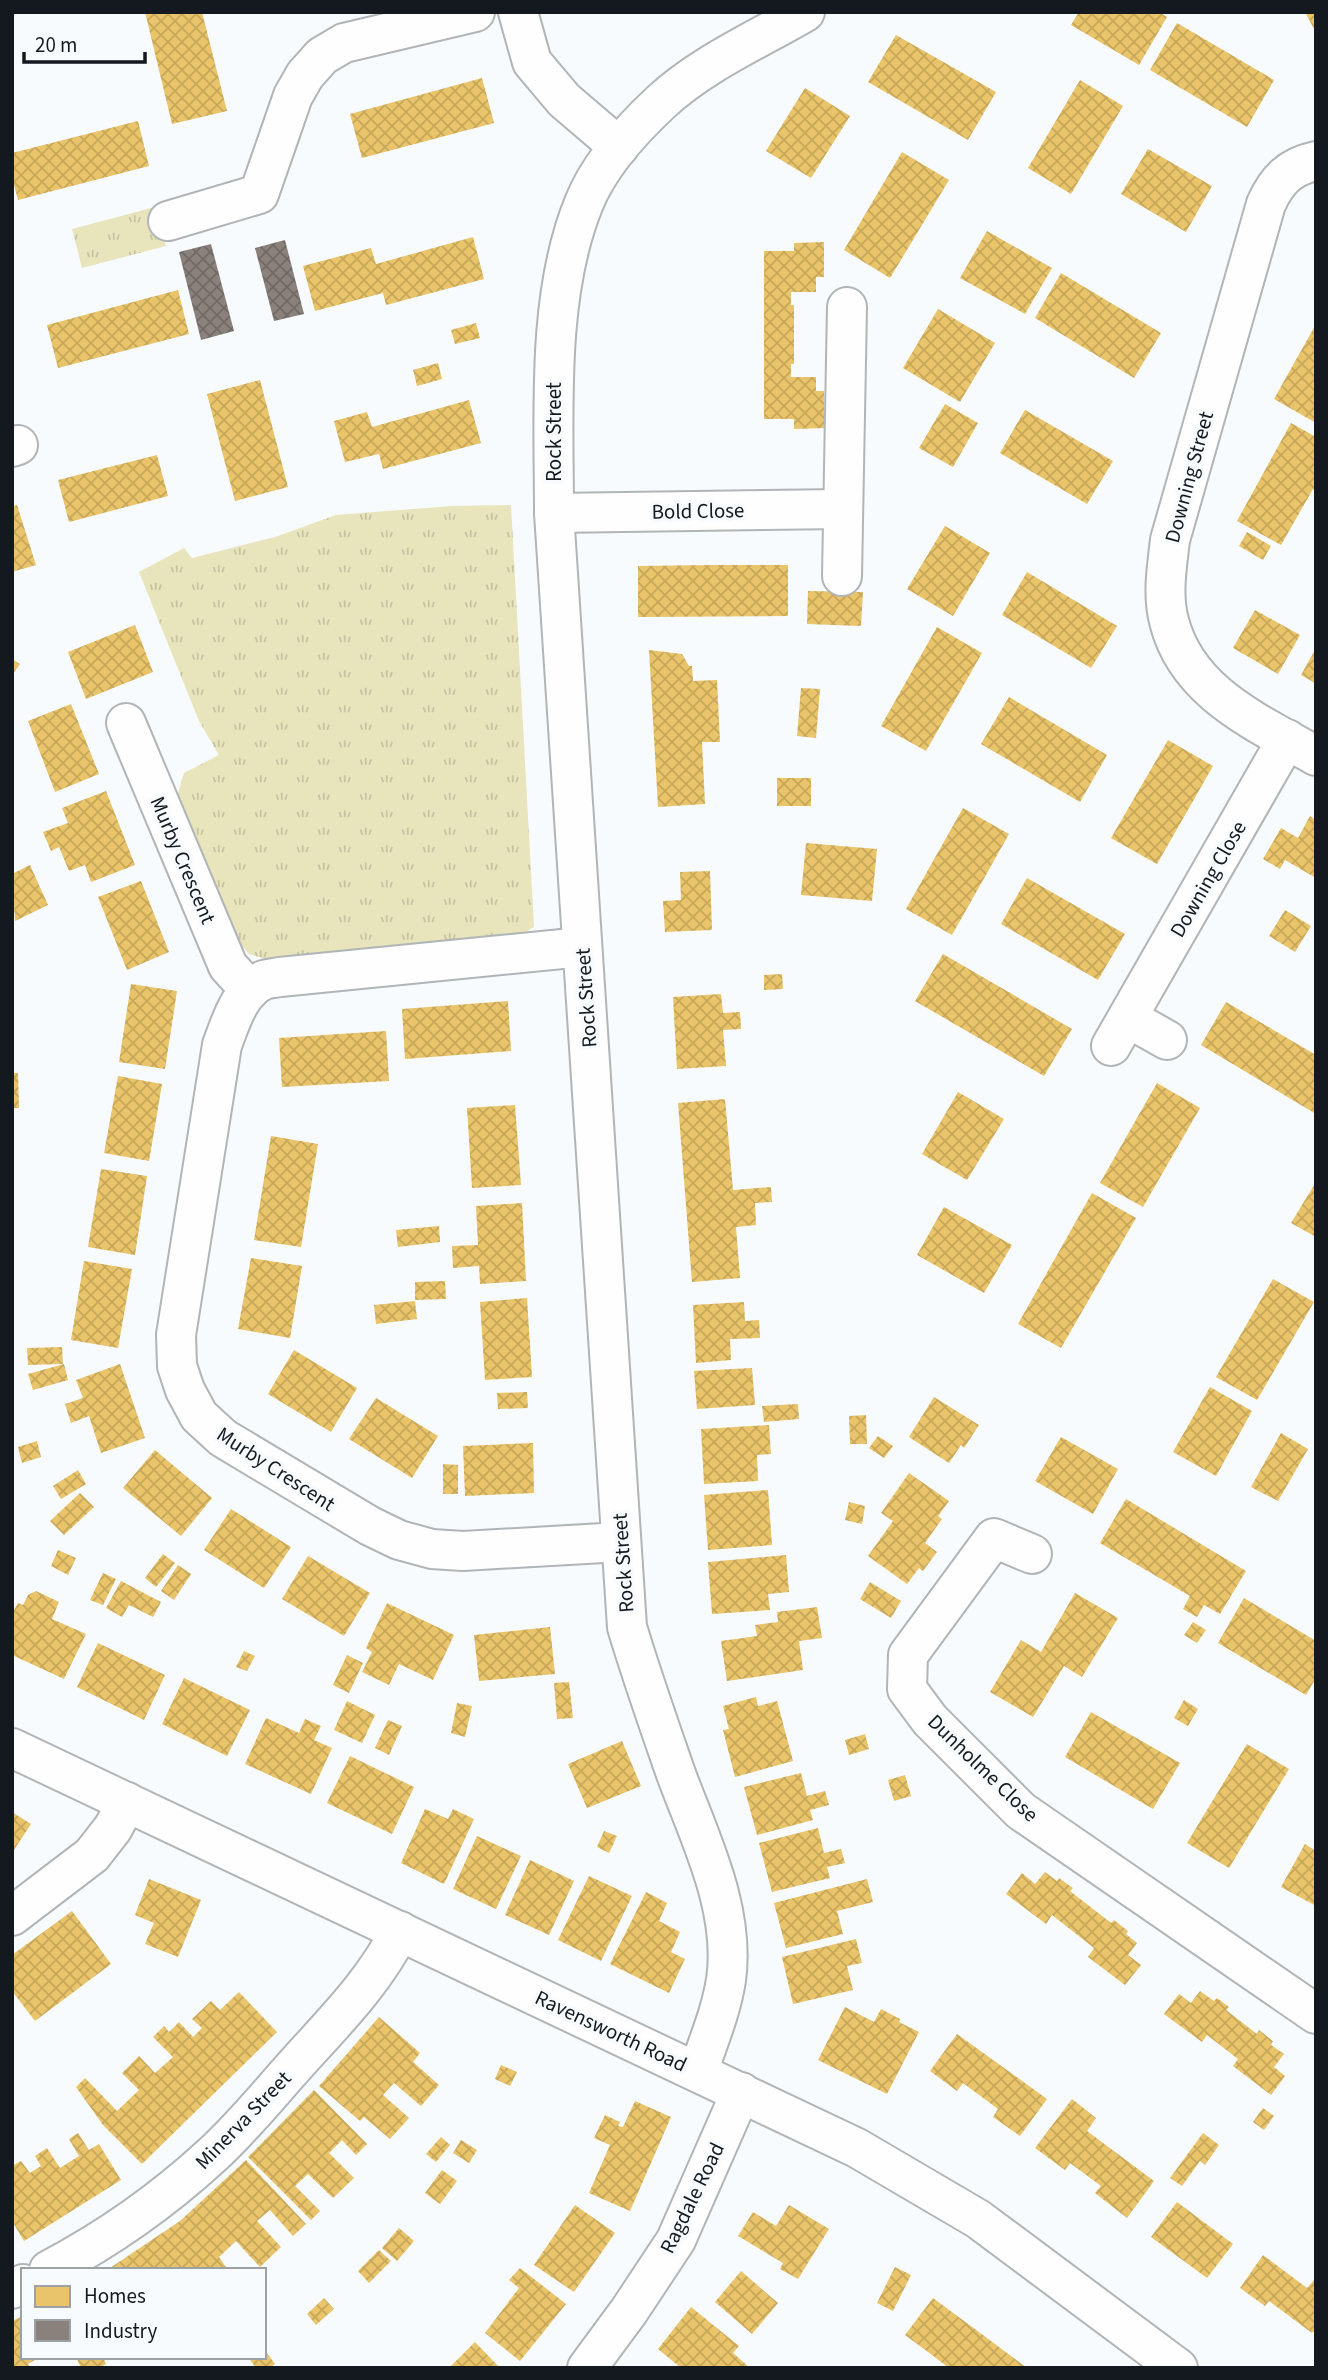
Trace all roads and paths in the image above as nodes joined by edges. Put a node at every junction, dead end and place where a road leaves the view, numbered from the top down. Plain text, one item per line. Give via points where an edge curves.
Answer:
1 (475, 12) edge
2 (518, 12) edge
3 (805, 12) edge
4 (619, 147) junction
5 (1316, 162) edge
6 (168, 221) dead end
7 (847, 307) dead end
8 (843, 509) junction
9 (554, 513) junction
10 (842, 576) dead end
11 (126, 723) dead end
12 (1302, 748) edge
13 (582, 947) junction
14 (250, 990) junction
15 (1167, 1040) dead end
16 (621, 1542) junction
17 (1032, 1554) dead end
18 (12, 1748) edge
19 (128, 1802) junction
20 (12, 1916) edge
21 (400, 1931) junction
22 (1316, 2014) edge
23 (698, 2072) junction
24 (741, 2092) junction
25 (53, 2268) edge
26 (587, 2368) edge
27 (1178, 2368) edge

1 - 6 street via 344,43 322,56 293,96 259,194
2 - 4 street via 532,62 564,100
3 - 4 street, Rock Street via 706,69 662,102
4 - 9 street, Rock Street via 584,202 567,257 554,382
5 - 12 street, Downing Street via 1283,175 1266,204 1170,540 1165,579 1169,621 1186,661 1204,684 1228,705
7 - 8 street
8 - 9 street, Bold Close
8 - 10 street
9 - 13 street, Rock Street
11 - 14 street, Murby Crescent via 228,966
12 - 15 street, Downing Close via 1120,1032
13 - 14 street via 280,976 262,980
13 - 16 street, Rock Street
14 - 16 street, Murby Crescent via 233,1015 222,1045 176,1335 177,1366 199,1416 223,1438 340,1511 410,1543 463,1551
16 - 23 street, Rock Street via 627,1627 721,1897 726,1978
17 - 22 street, Dunholme Close via 994,1538 908,1655 907,1689 930,1720 1021,1811
18 - 19 street, Ravensworth Road
19 - 20 street via 92,1855
19 - 21 street, Ravensworth Road
21 - 23 street, Ravensworth Road
21 - 25 street, Minerva Street via 360,1994 213,2154 155,2204
23 - 24 street, Ravensworth Road
24 - 26 street, Ragdale Road via 676,2240
24 - 27 street, Ravensworth Road via 943,2196

